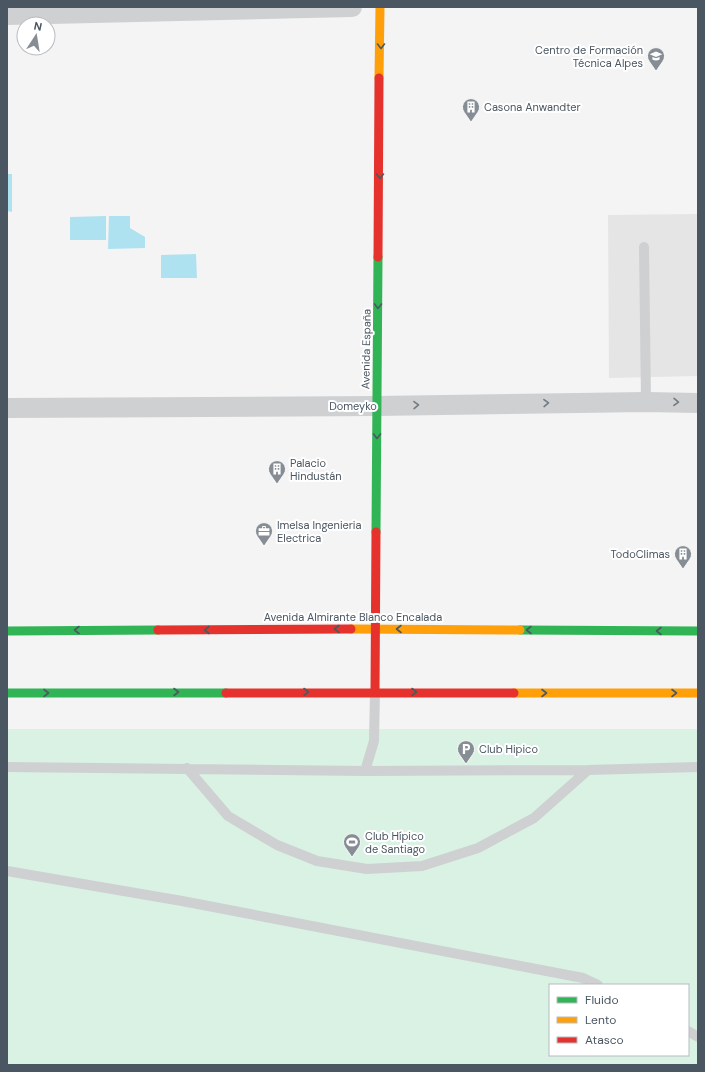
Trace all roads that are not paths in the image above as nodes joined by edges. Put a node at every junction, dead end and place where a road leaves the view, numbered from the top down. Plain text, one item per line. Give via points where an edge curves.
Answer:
1 (352, 7) edge
2 (380, 7) edge
3 (7, 15) edge
4 (644, 248) dead end
5 (646, 402) junction
6 (698, 403) edge
7 (377, 406) junction
8 (7, 408) edge
9 (376, 629) junction
10 (7, 631) edge
11 (698, 631) edge
12 (375, 692) junction
13 (7, 693) edge
14 (698, 693) edge
15 (7, 767) edge
16 (698, 767) edge
17 (187, 768) junction
18 (588, 770) junction
19 (365, 771) junction
20 (7, 871) edge
21 (596, 984) edge
22 (689, 1032) edge
23 (698, 1037) edge

1 - 3 street
2 -> 7 main road, Avenida España
4 - 5 lane
5 -> 6 street, Domeyko
7 -> 5 street, Domeyko
7 - 8 street, Domeyko
7 -> 9 main road, Avenida España
9 -> 10 main road, Avenida Almirante Blanco Encalada
11 -> 9 main road, Avenida Almirante Blanco Encalada
9 - 12 main road, Avenida España
13 -> 12 main road
12 -> 14 main road
12 - 19 lane via 374,741
15 - 17 lane
16 - 18 lane
17 - 18 lane via 228,816 277,845 317,862 367,869 422,866 478,848 534,818
17 - 19 lane
18 - 19 lane
20 - 21 lane via 182,901 559,973 583,978
22 - 23 lane

